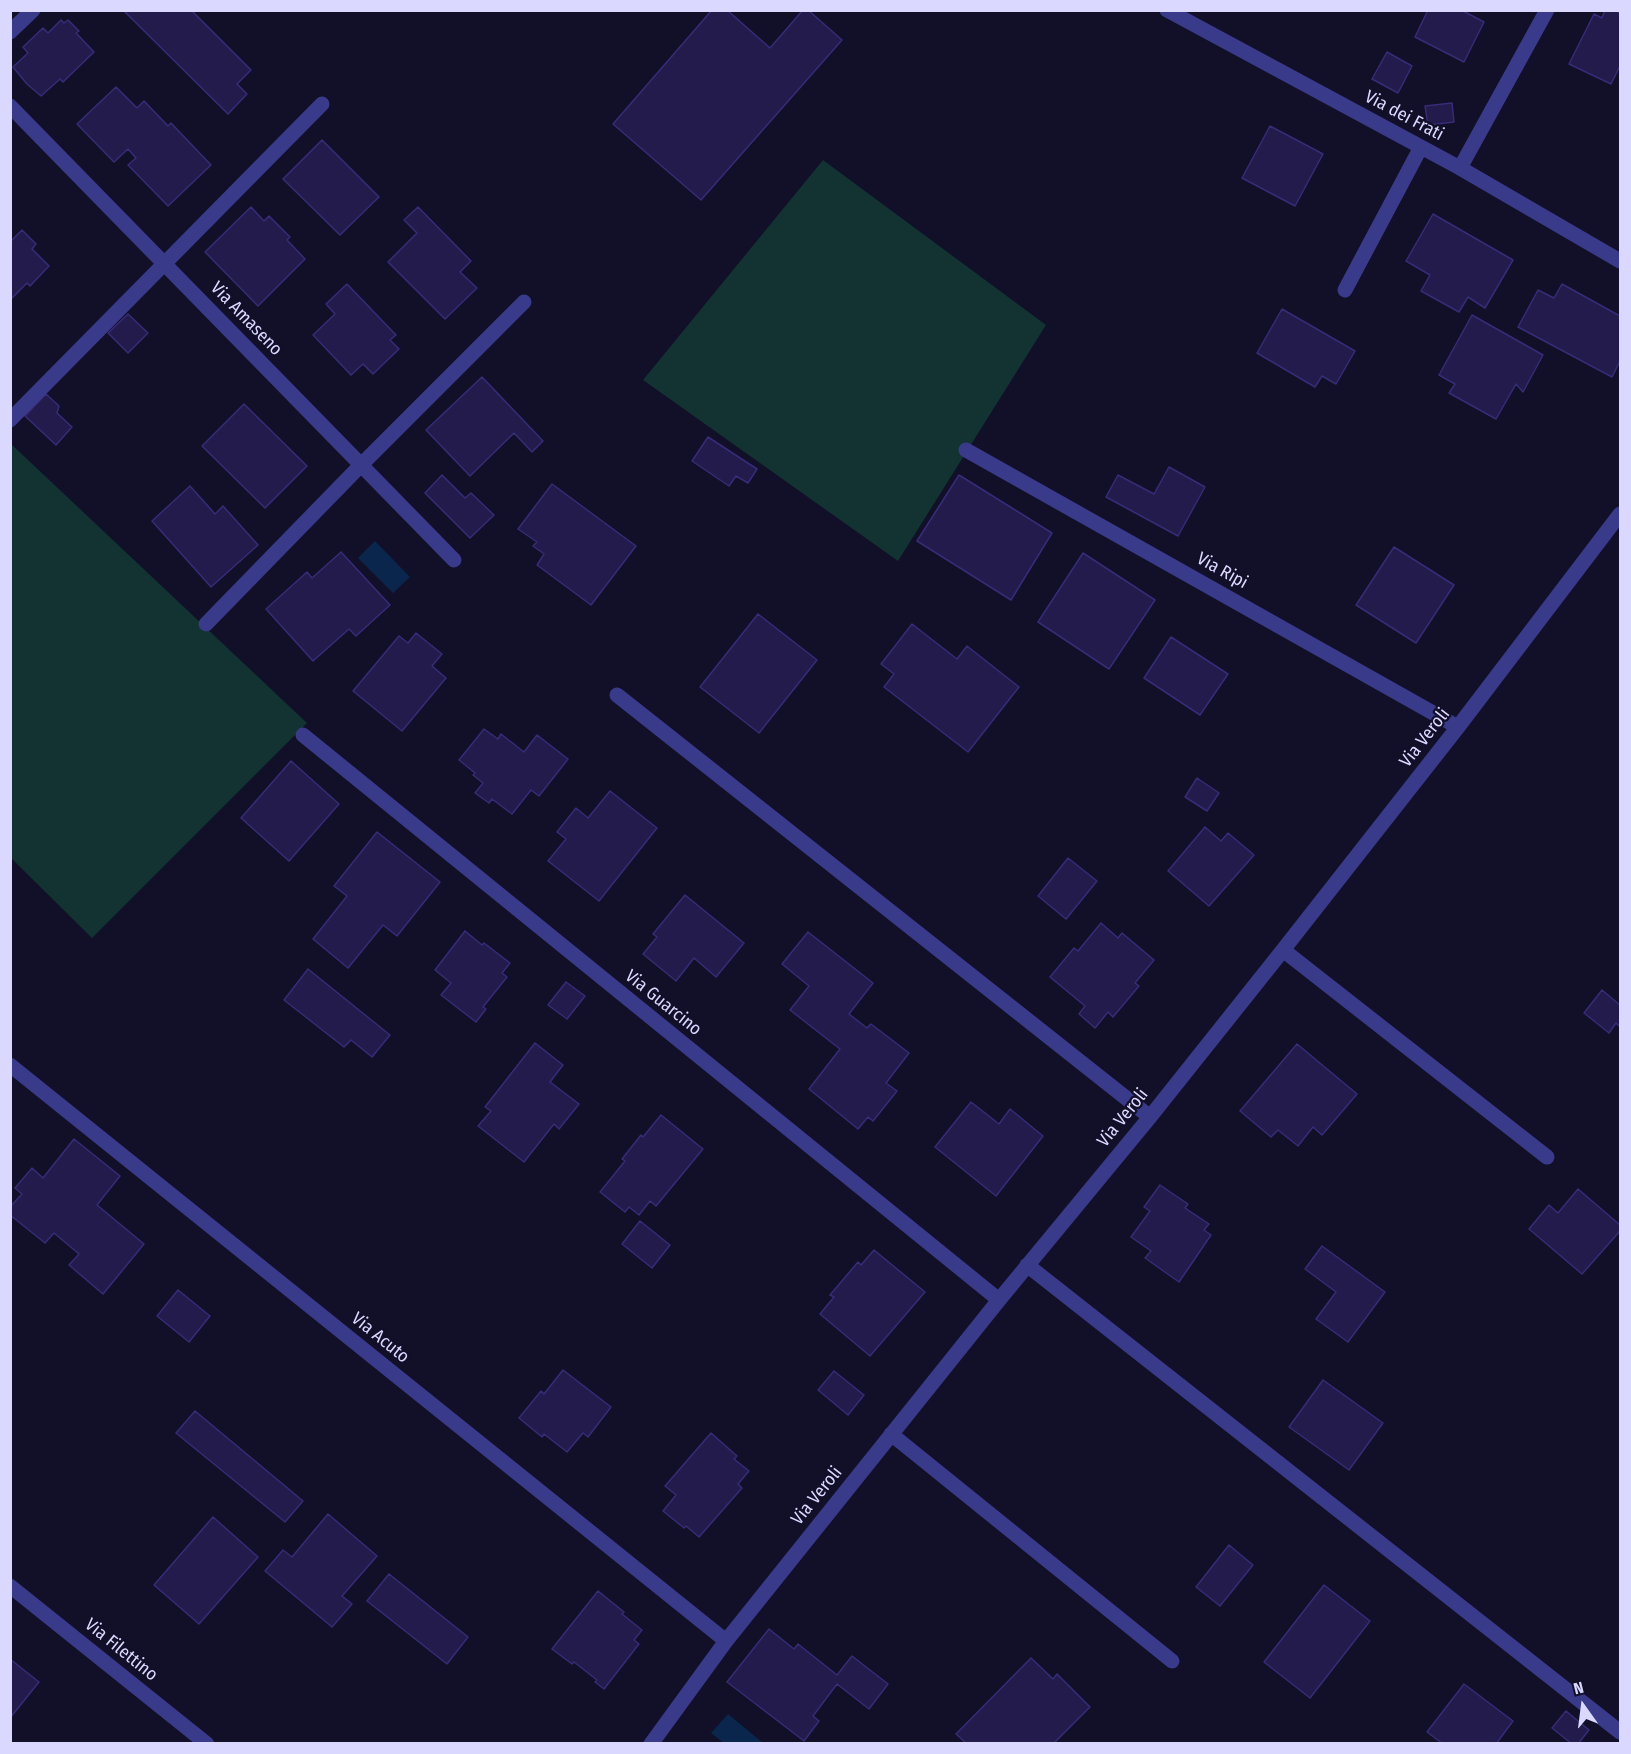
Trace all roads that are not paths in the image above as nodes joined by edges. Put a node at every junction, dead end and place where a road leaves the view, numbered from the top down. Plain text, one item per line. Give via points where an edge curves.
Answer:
1 (33, 10) edge
2 (1167, 10) edge
3 (1547, 10) edge
4 (10, 32) edge
5 (322, 104) dead end
6 (10, 106) edge
7 (1421, 147) junction
8 (1460, 168) junction
9 (1620, 261) edge
10 (165, 264) junction
11 (1345, 290) dead end
12 (524, 302) dead end
13 (10, 420) edge
14 (966, 450) dead end
15 (361, 465) junction
16 (1620, 514) edge
17 (454, 560) dead end
18 (206, 624) dead end
19 (618, 695) dead end
20 (1458, 727) junction
21 (303, 735) dead end
22 (1283, 950) junction
23 (10, 1065) edge
24 (1150, 1117) junction
25 (1547, 1157) dead end
26 (1027, 1265) junction
27 (999, 1300) junction
28 (891, 1434) junction
29 (10, 1586) edge
30 (726, 1641) junction
31 (1172, 1661) dead end
32 (1620, 1732) edge
33 (207, 1743) edge
34 (651, 1743) edge

1 - 4 street
2 - 7 street, Via dei Frati
3 - 8 street
5 - 10 street
6 - 10 street, Via Amaseno
7 - 8 street, Via dei Frati
7 - 11 street
8 - 9 street, Via dei Frati
10 - 13 street
10 - 15 street, Via Amaseno
12 - 15 street
14 - 20 street, Via Ripi
15 - 17 street, Via Amaseno
15 - 18 street
16 - 20 street, Via Veroli
19 - 24 street
20 - 22 street, Via Veroli
21 - 27 street, Via Guarcino
22 - 24 street, Via Veroli
22 - 25 street
23 - 30 street, Via Acuto
24 - 26 street, Via Veroli
26 - 27 street, Via Veroli
26 - 32 street
27 - 28 street, Via Veroli
28 - 30 street, Via Veroli
28 - 31 street
29 - 33 street, Via Filettino
30 - 34 street, Via Veroli

